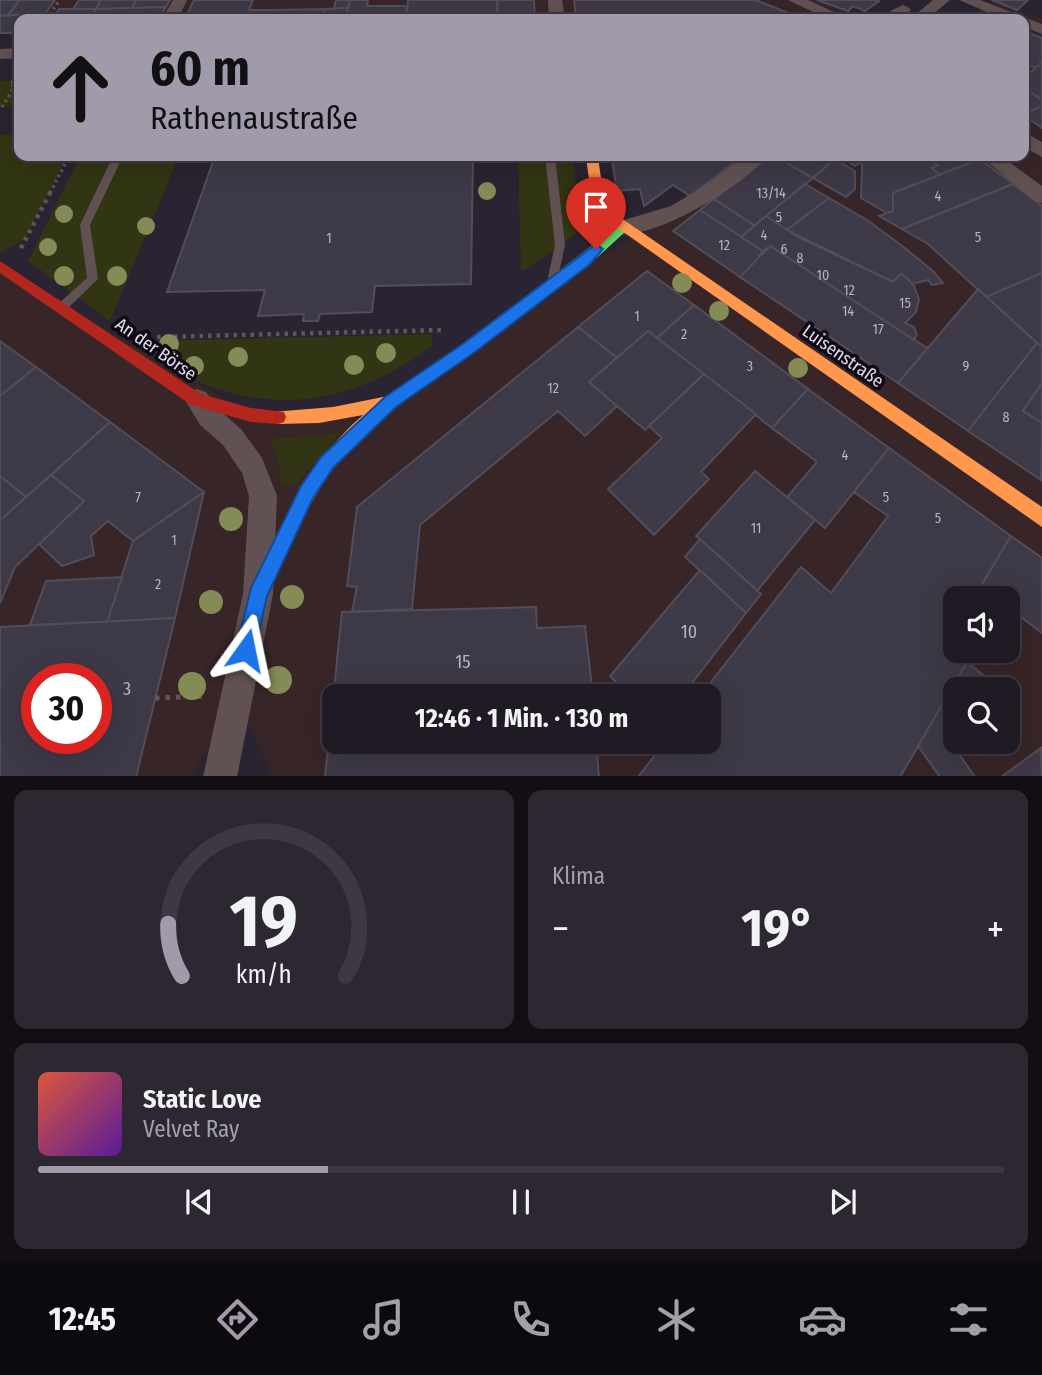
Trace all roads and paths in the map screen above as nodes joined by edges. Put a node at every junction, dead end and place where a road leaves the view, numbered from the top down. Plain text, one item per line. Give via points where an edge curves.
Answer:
1 (795, 0) edge
2 (943, 0) edge
3 (966, 0) edge
4 (901, 11) dead end
5 (829, 14) edge
6 (908, 14) edge
7 (927, 14) edge
8 (1004, 14) edge
9 (13, 81) dead end
10 (14, 86) edge
11 (14, 90) edge
12 (2, 107) dead end
13 (66, 161) edge
14 (116, 161) edge
15 (551, 161) edge
16 (593, 161) edge
17 (751, 161) edge
18 (996, 161) edge
19 (1042, 195) edge
20 (621, 228) junction
21 (4, 269) edge
22 (549, 288) junction
23 (62, 307) junction
24 (453, 330) dead end
25 (108, 339) junction
26 (197, 400) junction
27 (390, 402) junction
28 (1042, 518) edge
29 (258, 594) junction
30 (236, 696) junction
31 (155, 698) dead end
32 (220, 776) edge

1 - 5 street
2 - 7 street
3 - 8 street
4 - 6 street
9 - 10 path via 10,86
11 - 12 path
13 - 21 path
14 - 23 lane via 85,225 93,279
15 - 22 lane via 560,245
16 - 20 street via 598,204
17 - 20 street via 698,202 645,225
18 - 19 street
20 - 22 street
20 - 28 street, Luisenstraße via 640,236
21 - 23 street, An der Börse
22 - 27 street
23 - 25 street, An der Börse
24 - 25 path
25 - 26 street, An der Börse
26 - 27 street, An der Börse via 251,415 298,418
26 - 29 street via 253,467 263,496
27 - 29 street via 327,463 307,492
29 - 30 street
30 - 31 path
30 - 32 street

